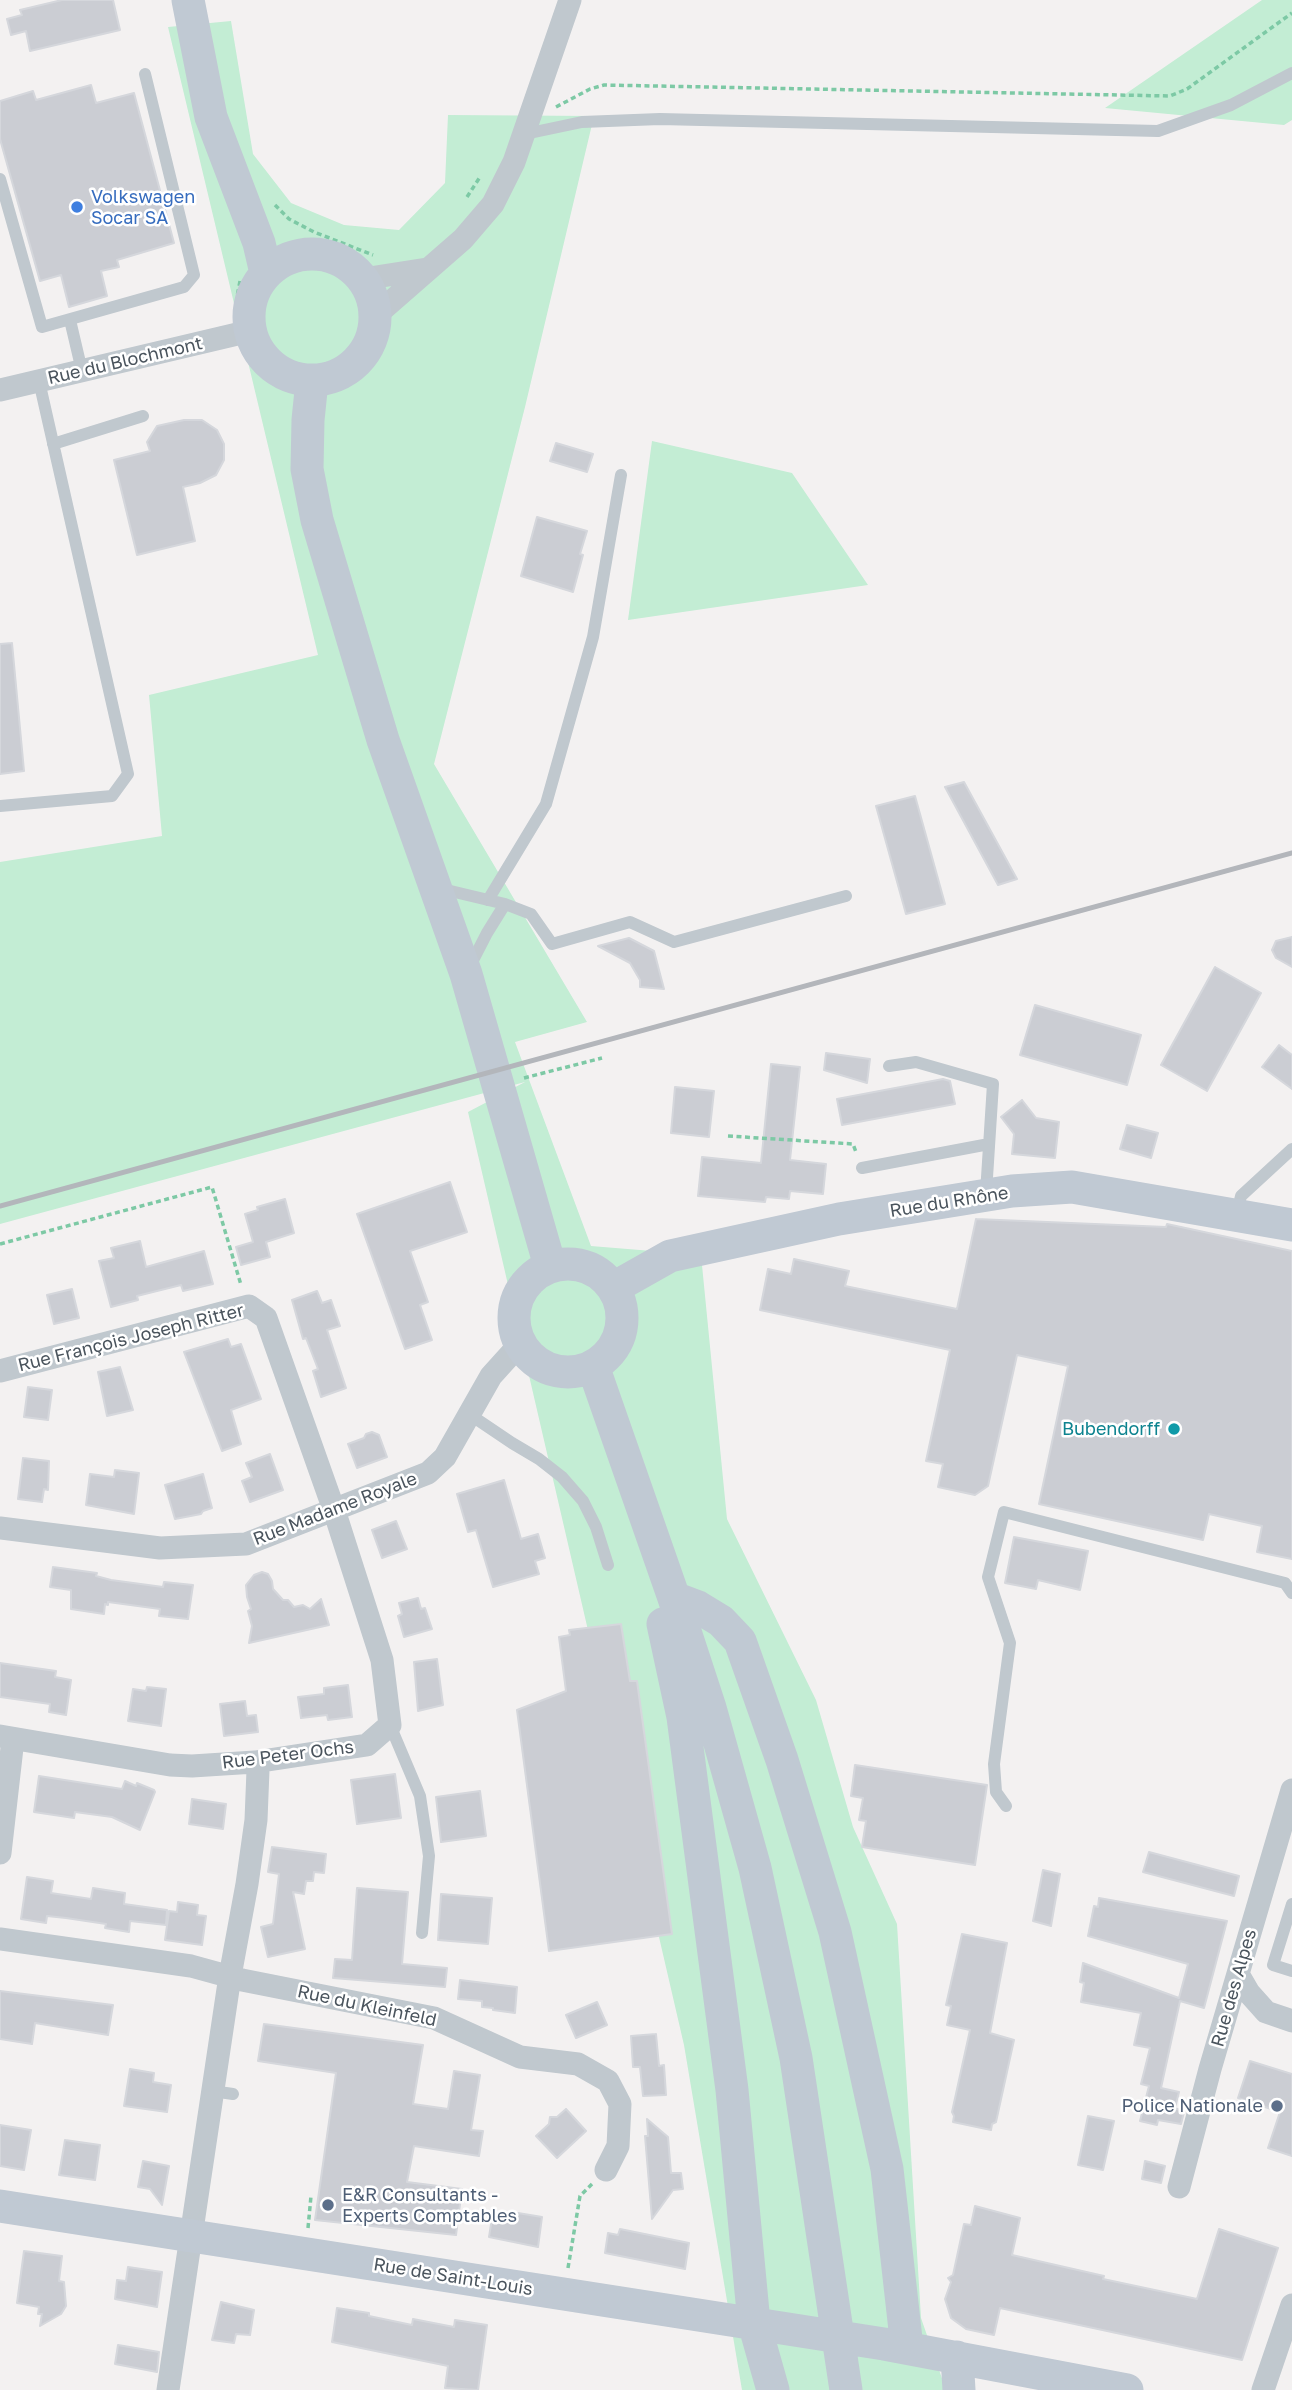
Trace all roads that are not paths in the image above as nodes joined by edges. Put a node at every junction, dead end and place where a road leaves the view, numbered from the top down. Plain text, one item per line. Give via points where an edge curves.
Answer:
1 (188, 0) edge
2 (570, 0) edge
3 (1292, 73) edge
4 (145, 74) dead end
5 (525, 134) junction
6 (0, 179) edge
7 (235, 183) junction
8 (315, 253) junction
9 (427, 269) junction
10 (266, 273) junction
11 (363, 279) junction
12 (376, 315) junction
13 (69, 320) junction
14 (250, 331) junction
15 (82, 371) junction
16 (39, 381) junction
17 (312, 381) junction
18 (0, 390) edge
19 (143, 416) dead end
20 (53, 444) junction
21 (621, 475) dead end
22 (0, 806) edge
23 (434, 887) junction
24 (846, 896) dead end
25 (488, 900) junction
26 (505, 904) junction
27 (466, 974) junction
28 (888, 1066) dead end
29 (989, 1144) junction
30 (1292, 1149) edge
31 (862, 1168) road end
32 (985, 1196) junction
33 (1237, 1215) junction
34 (1292, 1225) edge
35 (550, 1265) junction
36 (615, 1287) junction
37 (519, 1345) junction
38 (594, 1368) junction
39 (0, 1371) edge
40 (469, 1414) junction
41 (334, 1510) junction
42 (0, 1528) edge
43 (661, 1559) junction
44 (608, 1565) dead end
45 (1292, 1593) edge
46 (674, 1598) junction
47 (390, 1725) junction
48 (7, 1737) edge
49 (256, 1762) junction
50 (1292, 1790) edge
51 (1006, 1806) dead end
52 (0, 1853) edge
53 (1292, 1903) edge
54 (422, 1933) dead end
55 (0, 1939) edge
56 (1292, 1972) edge
57 (1238, 1974) junction
58 (230, 1976) junction
59 (1292, 2021) edge
60 (606, 2170) road end
61 (1179, 2187) dead end
62 (0, 2206) edge
63 (192, 2236) junction
64 (1292, 2305) edge
65 (767, 2325) junction
66 (895, 2346) junction
67 (957, 2357) junction
68 (1000, 2378) edge
69 (168, 2390) edge
70 (773, 2390) edge
71 (846, 2390) edge
72 (959, 2390) edge
73 (1127, 2390) edge
74 (1263, 2390) edge

1 - 7 main road via 211,117
2 - 5 street
3 - 5 lane via 1231,105 1158,131 660,119 582,122
4 - 13 lane via 194,275 184,287
5 - 9 street via 493,204 463,239
6 - 13 lane via 42,327
7 - 8 main road via 277,230
7 - 10 main road
8 - 10 main road via 288,258
8 - 11 main road via 342,261
9 - 11 street
9 - 12 street
10 - 14 main road via 254,291
11 - 12 main road
12 - 17 main road via 365,354 350,368
13 - 15 lane
14 - 15 street, Rue du Blochmont
14 - 17 main road via 258,351 272,367
15 - 16 street, Rue du Blochmont
16 - 18 street, Rue du Blochmont
16 - 20 lane
17 - 23 main road via 307,469 317,520 383,740
19 - 20 lane
20 - 22 lane via 128,774 112,796
21 - 25 lane via 593,636 546,804
23 - 25 lane
23 - 27 main road
24 - 26 lane via 674,942 631,922 552,944 531,914
25 - 26 lane
26 - 27 lane
27 - 35 main road
28 - 29 lane via 916,1062 993,1084
29 - 31 lane
29 - 32 lane
30 - 33 lane via 1241,1195
32 - 33 main road, Rue du Rhône via 1072,1187
32 - 36 main road, Rue du Rhône via 839,1219 670,1256
33 - 34 main road, Rue du Rhône
35 - 36 main road via 573,1263 599,1272
35 - 37 main road via 523,1286 513,1310
36 - 38 main road via 624,1313 616,1348
37 - 38 main road via 534,1362 563,1374
37 - 40 street, Rue Madame Royale via 491,1376
38 - 43 main road
39 - 41 street, Rue François Joseph Ritter via 249,1306 267,1318
40 - 41 street, Rue Madame Royale via 445,1457 428,1473
40 - 44 lane via 562,1477 583,1501
41 - 42 street, Rue Madame Royale via 246,1544 160,1548
41 - 47 street via 382,1660
43 - 46 main road
43 - 65 main road via 656,1587 684,1731
45 - 51 lane via 1285,1583 1004,1512 988,1577 1010,1643 994,1764 996,1792
46 - 66 main road via 721,1621 740,1642 835,1932 884,2156
46 - 71 main road via 755,1868 796,2058
47 - 49 street, Rue Peter Ochs via 367,1745
47 - 54 lane via 422,1808 429,1856
48 - 49 street, Rue Peter Ochs via 170,1765
48 - 52 street
49 - 58 street via 256,1820
50 - 57 street, Rue des Alpes
53 - 56 lane via 1273,1965
55 - 58 street, Rue du Kleinfeld via 191,1966
57 - 59 street via 1266,2012
57 - 61 street, Rue des Alpes
58 - 60 street, Rue du Kleinfeld via 434,2018 520,2057 578,2064 608,2081 620,2104 618,2146
58 - 63 street via 223,2092
62 - 63 main road, Rue de Saint-Louis
63 - 65 main road, Rue de Saint-Louis
63 - 69 street
64 - 74 street
65 - 66 main road, Rue de Saint-Louis
65 - 70 main road
66 - 67 main road, Rue de Saint-Louis
67 - 68 main road, Rue de Saint-Louis
67 - 72 main road
68 - 73 main road, Rue de Saint-Louis

